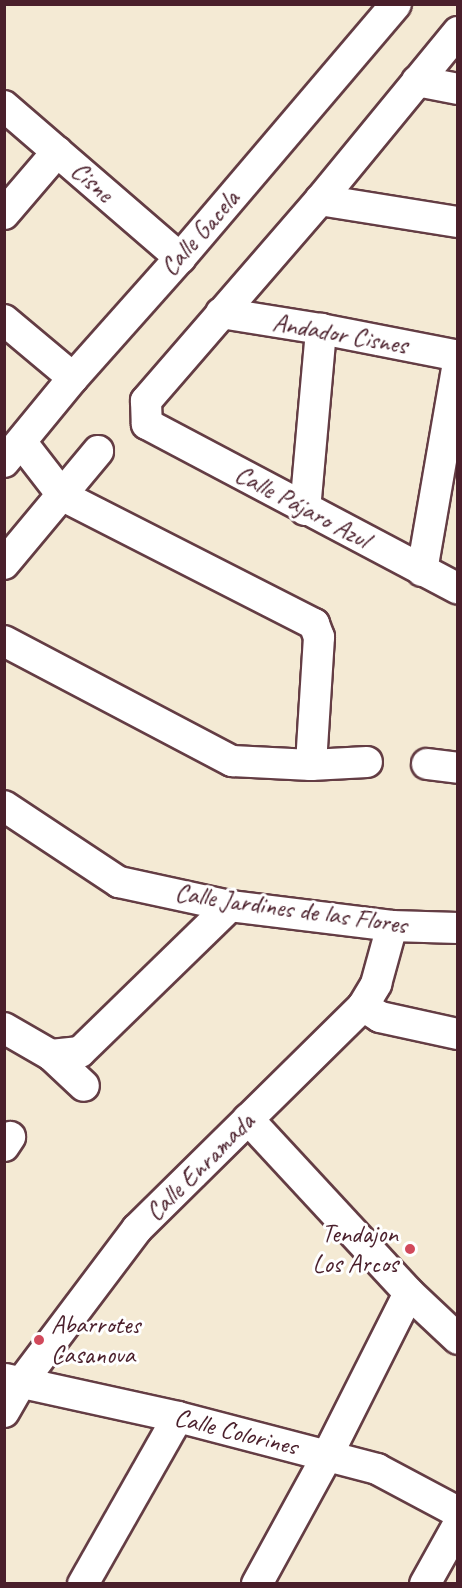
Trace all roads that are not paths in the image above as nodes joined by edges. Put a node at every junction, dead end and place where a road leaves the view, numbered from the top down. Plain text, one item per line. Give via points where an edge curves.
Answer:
1 (396, 4) edge
2 (458, 32) edge
3 (417, 81) junction
4 (458, 89) edge
5 (4, 106) edge
6 (57, 152) junction
7 (320, 200) junction
8 (4, 214) edge
9 (458, 222) edge
10 (180, 258) junction
11 (221, 313) junction
12 (4, 321) edge
13 (321, 329) junction
14 (458, 356) edge
15 (458, 363) edge
16 (73, 378) junction
17 (98, 451) dead end
18 (13, 453) edge
19 (63, 496) junction
20 (305, 510) junction
21 (4, 564) edge
22 (422, 571) junction
23 (458, 589) edge
24 (4, 641) edge
25 (367, 762) dead end
26 (427, 764) dead end
27 (311, 765) junction
28 (458, 768) edge
29 (4, 806) edge
30 (230, 906) junction
31 (392, 926) junction
32 (458, 928) edge
33 (363, 1006) junction
34 (4, 1028) edge
35 (458, 1035) edge
36 (51, 1054) junction
37 (84, 1086) dead end
38 (248, 1119) junction
39 (409, 1293) junction
40 (458, 1339) edge
41 (13, 1380) edge
42 (4, 1413) edge
43 (178, 1417) junction
44 (327, 1456) junction
45 (458, 1512) edge
46 (458, 1525) edge
47 (83, 1584) edge
48 (257, 1584) edge
49 (425, 1584) edge

1 - 10 street, Calle Gacela
2 - 3 street
3 - 4 street
3 - 7 street
5 - 6 street, Cisne
6 - 8 street
6 - 10 street, Cisne
7 - 9 street
7 - 11 street
10 - 16 street, Calle Gacela
11 - 13 street, Andador Cisnes
11 - 20 street, Calle Pájaro Azul via 146,401 147,424
12 - 16 street
13 - 14 street, Andador Cisnes
13 - 20 street
15 - 22 street
16 - 18 street, Calle Gacela
17 - 19 street
18 - 19 street
19 - 21 street
19 - 27 street via 314,624 319,637
20 - 22 street, Calle Pájaro Azul
22 - 23 street, Calle Pájaro Azul
24 - 27 street via 232,761
25 - 27 street
26 - 28 street
29 - 30 street, Calle Jardines de las Flores via 119,882
30 - 31 street, Calle Jardines de las Flores
30 - 36 street via 80,1052
31 - 32 street, Calle Jardines de las Flores
31 - 33 street, Calle Enramada via 376,984
33 - 35 street via 380,1017
33 - 38 street, Calle Enramada
34 - 36 street
36 - 37 street
38 - 39 street
38 - 41 street, Calle Enramada via 137,1229
39 - 40 street
39 - 44 street
41 - 42 street, Calle Enramada
41 - 43 street, Calle Colorines
43 - 44 street, Calle Colorines
43 - 47 street
44 - 45 street, Calle Colorines via 377,1469
44 - 48 street
46 - 49 street

